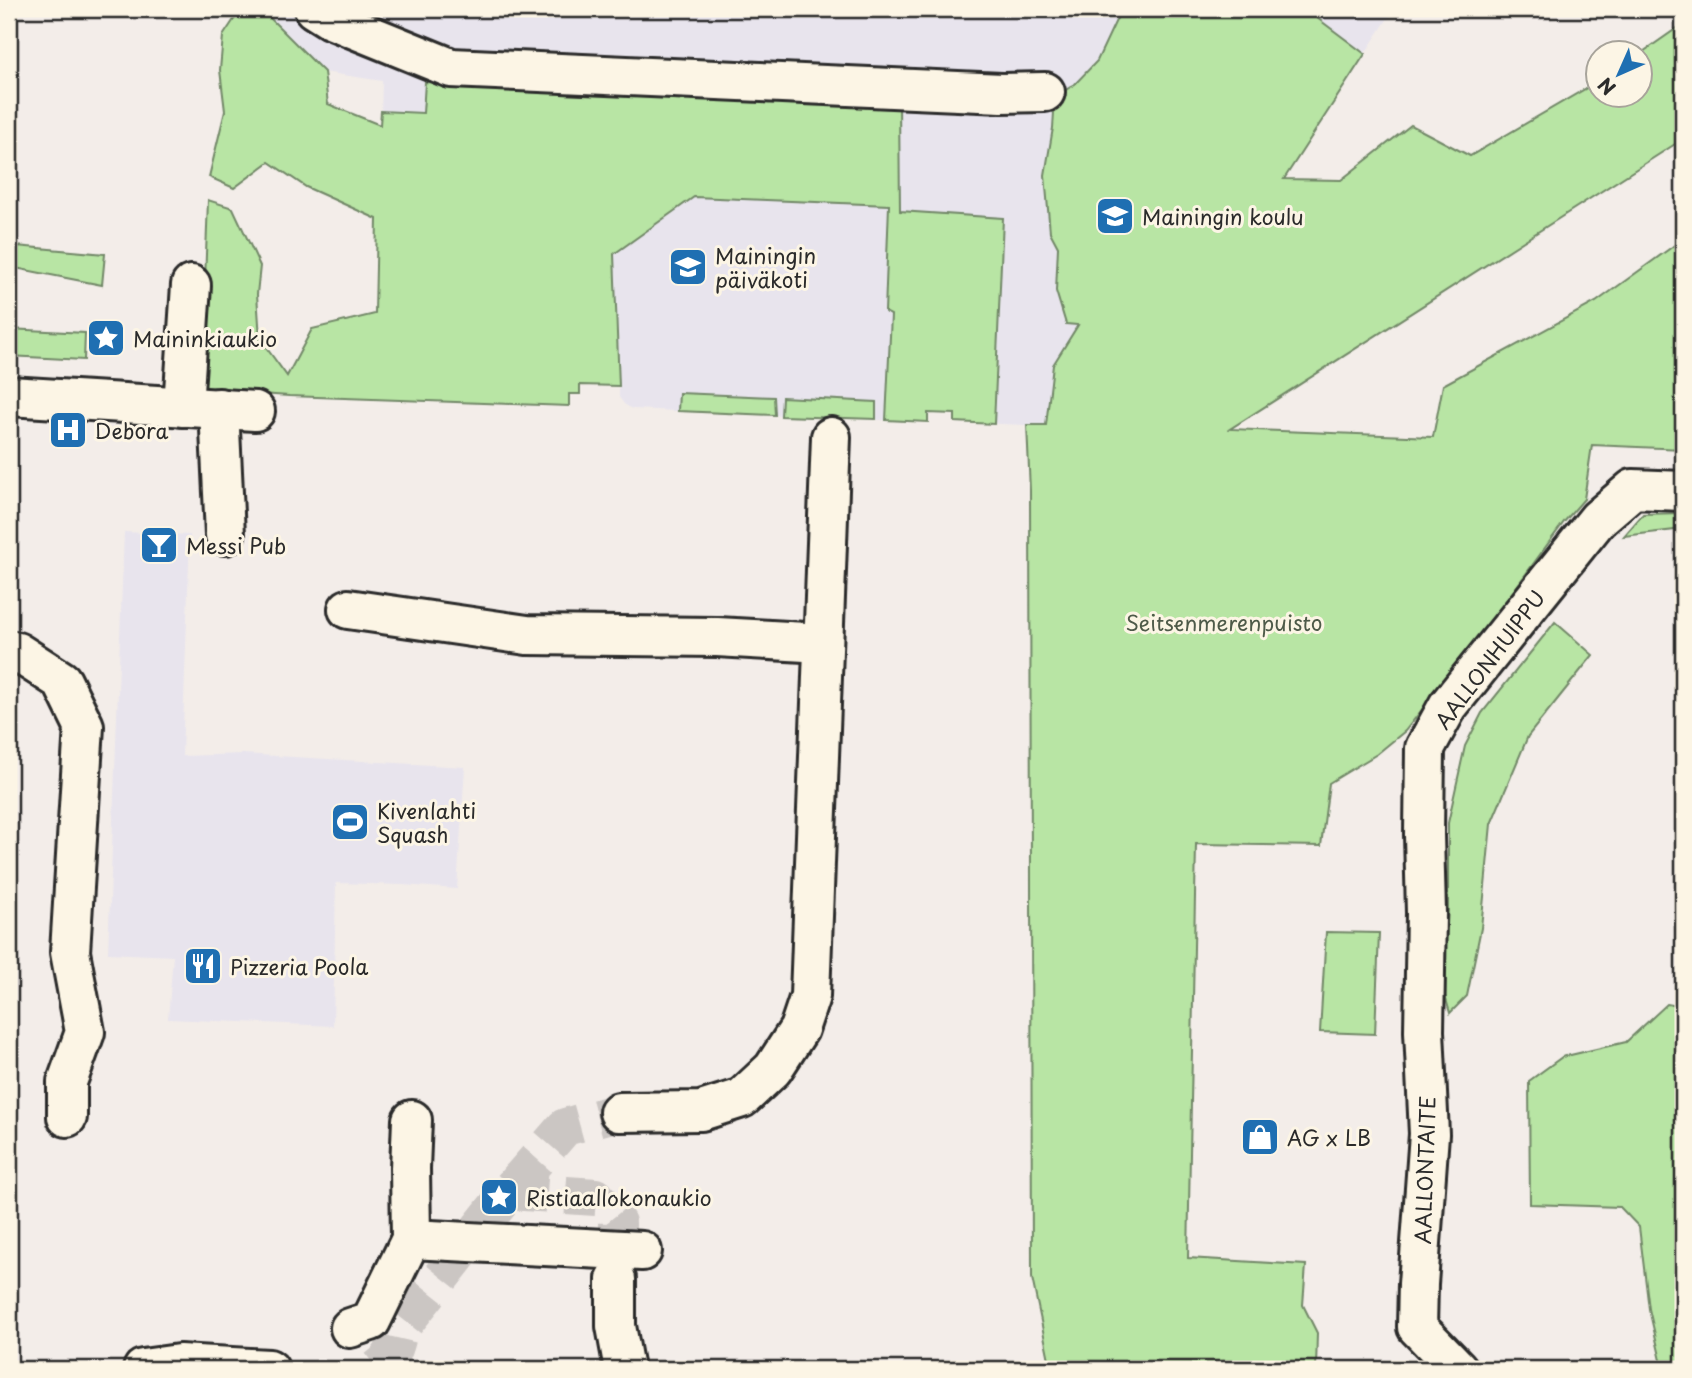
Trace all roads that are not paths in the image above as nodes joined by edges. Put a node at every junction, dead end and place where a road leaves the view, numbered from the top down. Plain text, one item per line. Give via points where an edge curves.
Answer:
1 (314, 9) edge
2 (1045, 92) dead end
3 (191, 285) dead end
4 (9, 396) edge
5 (219, 408) junction
6 (831, 437) dead end
7 (1683, 491) edge
8 (225, 536) dead end
9 (348, 609) dead end
10 (823, 643) junction
11 (9, 650) edge
12 (1426, 913) joint
13 (619, 1112) tunnel mouth
14 (67, 1117) dead end
15 (412, 1120) dead end
16 (411, 1239) junction
17 (642, 1251) dead end
18 (616, 1279) tunnel mouth
19 (350, 1328) dead end
20 (143, 1369) edge
21 (269, 1369) edge
22 (624, 1369) edge
23 (1458, 1369) edge

1 - 2 street via 451,68
3 - 5 street
4 - 5 street
5 - 8 street
6 - 10 street
7 - 12 street, AALLONHUIPPU via 1633,489 1598,519 1448,706 1425,748
9 - 10 street via 527,635
10 - 13 street via 810,996 799,1029 773,1069 742,1097 701,1111
11 - 14 street via 62,681 83,726 69,952 85,1032 67,1082
12 - 23 street, AALLONTAITE via 1424,1031 1429,1134 1418,1327
15 - 16 street
16 - 17 street
16 - 19 street via 371,1321
18 - 22 street via 616,1326
20 - 21 street via 178,1364

